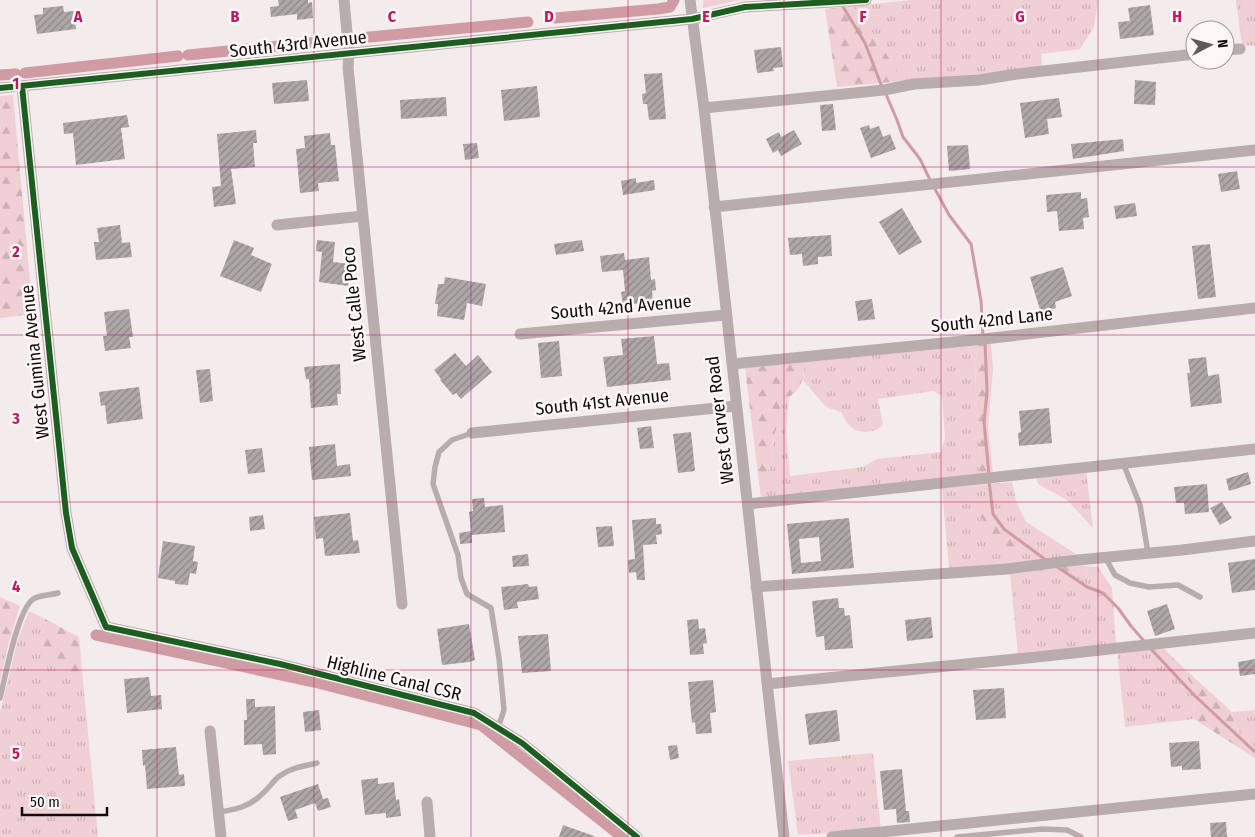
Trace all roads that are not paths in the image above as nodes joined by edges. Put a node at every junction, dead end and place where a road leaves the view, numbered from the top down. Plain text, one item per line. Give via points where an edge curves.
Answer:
1 (344, 0) edge
2 (690, 0) edge
3 (866, 0) edge
4 (692, 19) junction
5 (1240, 48) dead end
6 (1235, 49) edge
7 (350, 54) junction
8 (1185, 55) edge
9 (22, 86) junction
10 (0, 88) edge
11 (704, 108) junction
12 (1255, 150) edge
13 (714, 207) junction
14 (363, 216) junction
15 (277, 225) dead end
16 (1255, 308) edge
17 (726, 314) junction
18 (520, 334) dead end
19 (732, 364) junction
20 (736, 406) junction
21 (472, 433) joint
22 (1255, 450) edge
23 (1123, 463) junction
24 (748, 504) junction
25 (1255, 541) edge
26 (1148, 554) junction
27 (1105, 557) junction
28 (756, 588) junction
29 (58, 593) dead end
30 (1200, 597) dead end
31 (402, 604) dead end
32 (106, 627) joint
33 (1255, 633) edge
34 (767, 684) junction
35 (0, 698) edge
36 (498, 728) junction
37 (210, 731) dead end
38 (317, 763) dead end
39 (1255, 794) edge
40 (427, 802) dead end
41 (218, 812) junction
42 (221, 837) edge
43 (430, 837) edge
44 (637, 837) edge
45 (784, 837) edge
46 (832, 837) edge
47 (957, 837) edge
48 (1081, 837) edge

1 - 7 street, West Calle Poco
2 - 4 street, West Carver Road
3 - 4 street, South 43rd Avenue via 745,6
4 - 7 street, South 43rd Avenue
4 - 11 street, West Carver Road
5 - 6 street
7 - 9 street, South 43rd Avenue
7 - 14 street, West Calle Poco via 348,67
8 - 11 street
9 - 10 street, South 43rd Avenue
9 - 32 street, West Gumina Avenue via 66,514 72,548
11 - 13 street, West Carver Road
12 - 13 street
13 - 17 street, West Carver Road
14 - 15 street
14 - 31 street, West Calle Poco
16 - 19 street, South 42nd Lane
17 - 18 street, South 42nd Avenue
17 - 19 street, West Carver Road
19 - 20 street, West Carver Road
20 - 21 street, South 41st Avenue
20 - 24 street, West Carver Road
21 - 36 lane via 452,440 439,452 433,484 458,555 467,594 491,608 504,710
22 - 23 street
23 - 24 street
23 - 26 lane via 1140,505
24 - 28 street, West Carver Road
25 - 26 street
26 - 27 street
27 - 28 street via 1007,569
27 - 30 lane via 1115,575 1130,583 1178,585
28 - 34 street, West Carver Road
29 - 35 lane via 34,598 28,604 17,629
32 - 36 street, Highline Canal CSR via 280,664 433,702 474,713
33 - 34 street
34 - 45 street, West Carver Road
36 - 44 street, Highline Canal CSR via 522,743
37 - 41 street
38 - 41 lane via 297,767 278,777 247,805
39 - 46 street
40 - 43 street
41 - 42 street
47 - 48 lane via 1042,829 1067,830

